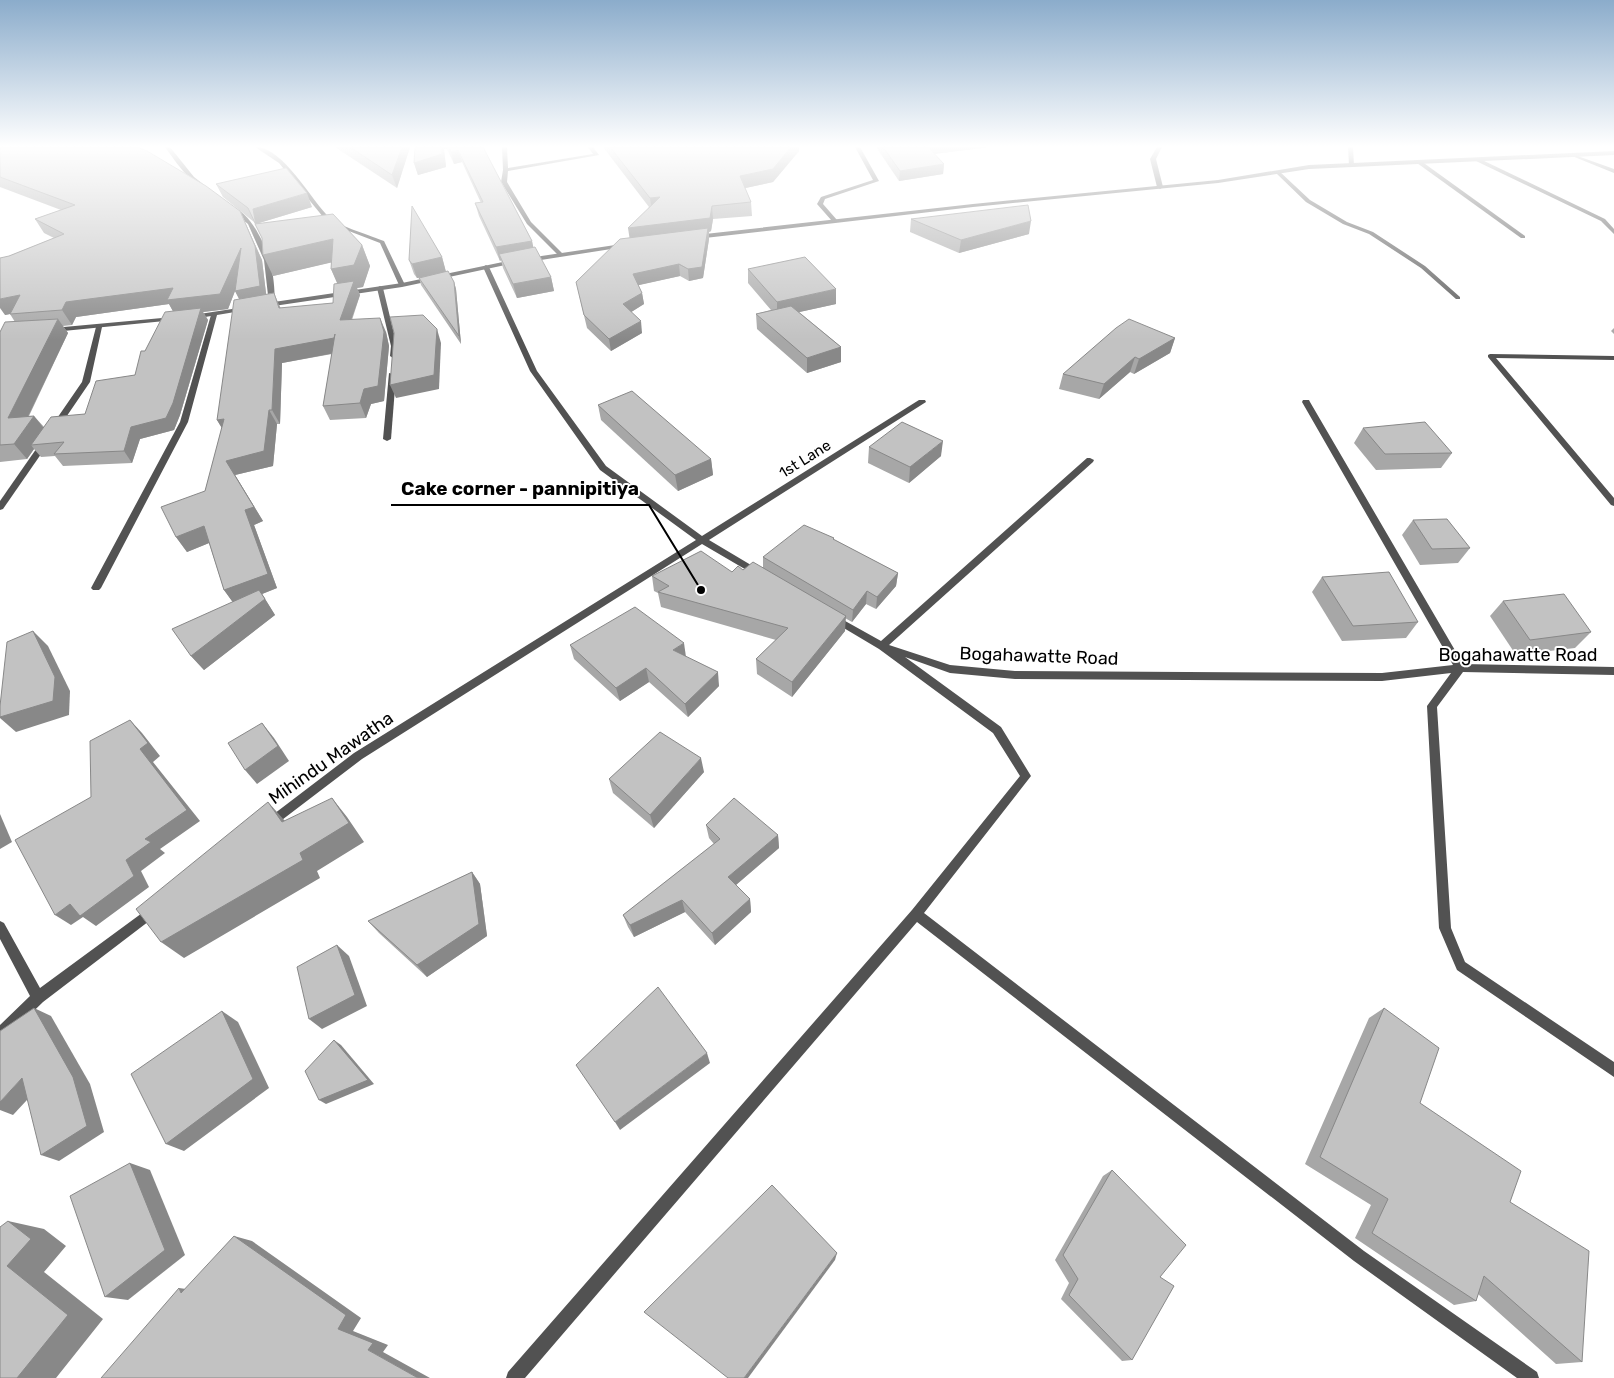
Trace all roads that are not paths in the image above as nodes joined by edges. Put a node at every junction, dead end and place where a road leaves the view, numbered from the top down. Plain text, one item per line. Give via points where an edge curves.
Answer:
1 (235, 211) edge
2 (321, 211) edge
3 (521, 211) edge
4 (826, 211) edge
5 (920, 211) edge
6 (1325, 211) edge
7 (1487, 211) edge
8 (1585, 211) edge
9 (834, 220) junction
10 (1614, 232) edge
11 (1523, 237) dead end
12 (687, 238) edge
13 (628, 246) edge
14 (560, 254) junction
15 (486, 267) junction
16 (402, 285) junction
17 (380, 288) junction
18 (1458, 298) dead end
19 (272, 304) junction
20 (262, 306) edge
21 (252, 307) edge
22 (214, 315) junction
23 (185, 318) edge
24 (176, 319) edge
25 (99, 327) junction
26 (50, 330) edge
27 (1614, 358) edge
28 (922, 402) dead end
29 (1306, 402) dead end
30 (387, 439) dead end
31 (1090, 460) dead end
32 (1614, 503) edge
33 (0, 507) edge
34 (702, 540) junction
35 (770, 580) edge
36 (96, 588) dead end
37 (830, 616) edge
38 (882, 646) junction
39 (1460, 668) junction
40 (1614, 671) edge
41 (264, 827) edge
42 (163, 903) edge
43 (916, 914) junction
44 (0, 927) edge
45 (38, 997) junction
46 (0, 1034) edge
47 (1614, 1070) edge
48 (514, 1378) edge
49 (1531, 1378) edge

1 - 19 street via 250,223 267,260
2 - 16 street via 330,222 382,242
3 - 14 street via 528,223
4 - 9 street
5 - 9 street
6 - 18 street via 1371,233 1423,267
7 - 11 street
8 - 10 street via 1603,220
9 - 12 street
13 - 14 street
14 - 15 street
15 - 16 street
15 - 34 street via 534,370 603,468
16 - 17 street
17 - 19 street
17 - 30 street via 394,346
19 - 20 street
21 - 22 street
22 - 23 street
22 - 36 street via 184,422
24 - 25 street
25 - 26 street
25 - 33 street via 86,382
27 - 32 street via 1490,356
28 - 34 street, 1st Lane
29 - 39 street
31 - 38 street
34 - 35 street
34 - 41 street, Mihindu Mawatha via 358,756
37 - 38 street, Bogahawatte Road
38 - 39 street, Bogahawatte Road via 950,669 1015,675 1382,677
38 - 43 street via 997,730 1026,776
39 - 40 street, Bogahawatte Road
39 - 47 street via 1432,706 1445,928 1461,966
42 - 45 street
43 - 48 street
43 - 49 street via 1359,1256
44 - 45 street
45 - 46 street

